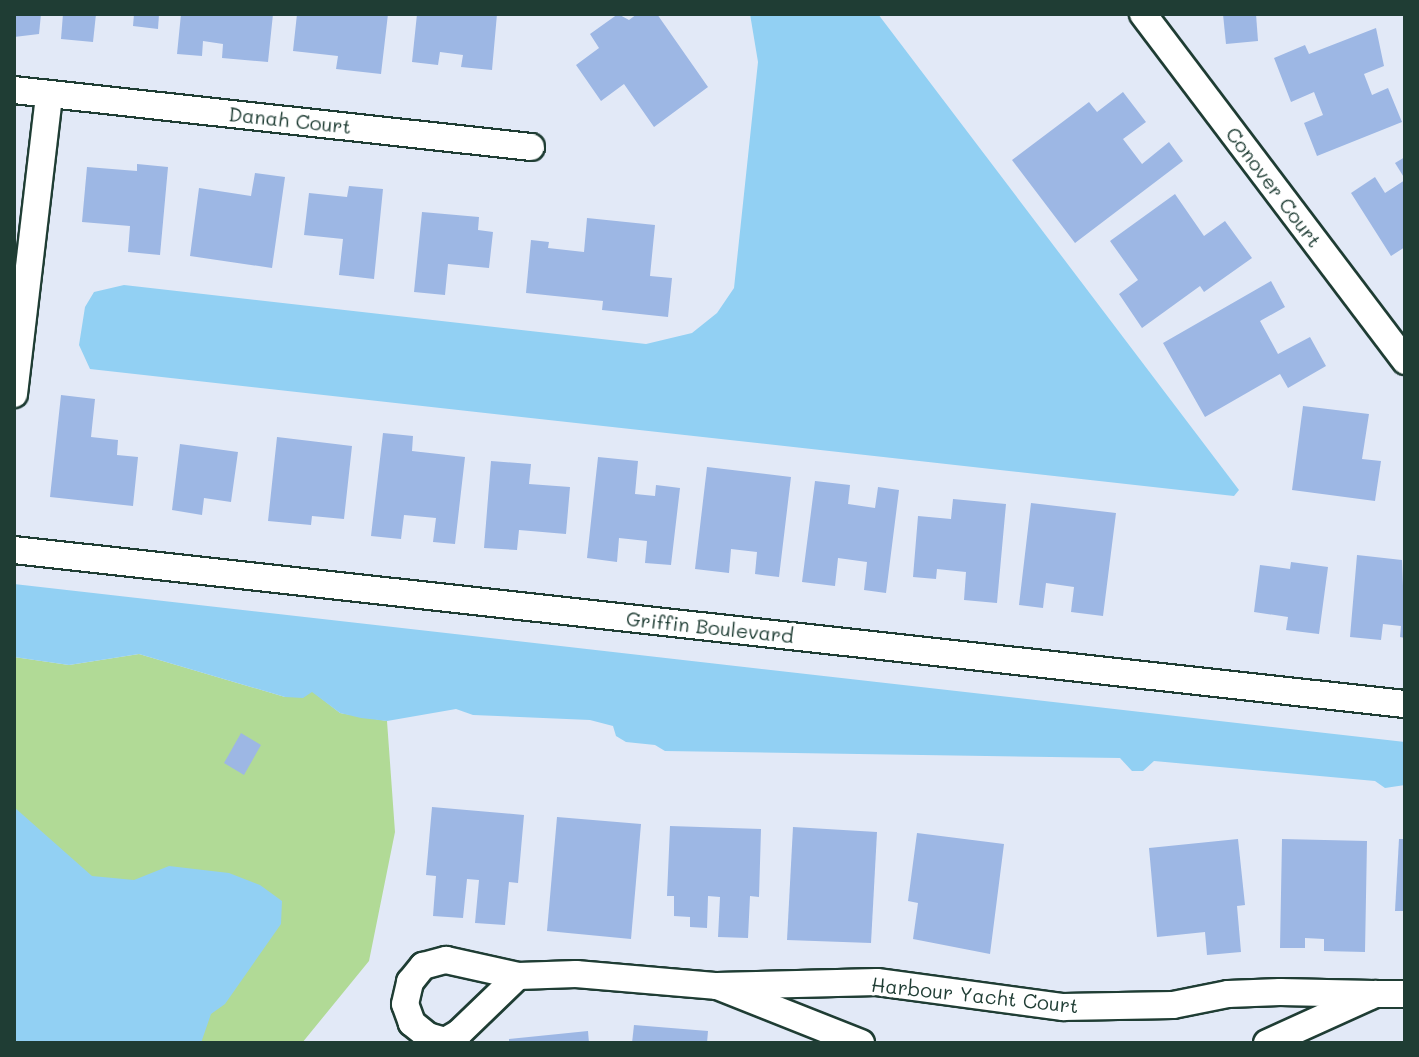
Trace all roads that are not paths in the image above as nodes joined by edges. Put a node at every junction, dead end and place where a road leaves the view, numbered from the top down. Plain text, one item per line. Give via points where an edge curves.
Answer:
1 (1143, 14) edge
2 (14, 90) edge
3 (49, 94) junction
4 (531, 147) dead end
5 (1405, 361) edge
6 (14, 394) edge
7 (14, 550) edge
8 (1405, 704) edge
9 (518, 976) dead end
10 (717, 986) junction
11 (1375, 994) junction
12 (1405, 994) edge
13 (861, 1043) edge
14 (1267, 1043) edge

1 - 5 street, Conover Court
2 - 3 street, Danah Court
3 - 4 street, Danah Court
3 - 6 street
7 - 8 street, Griffin Boulevard
9 - 10 street, Harbour Yacht Court via 576,974
10 - 11 street, Harbour Yacht Court via 877,982 1063,1007 1121,1008 1228,994
10 - 13 street, Harbour Yacht Court
11 - 12 street, Harbour Yacht Court
11 - 14 street, Harbour Yacht Court

